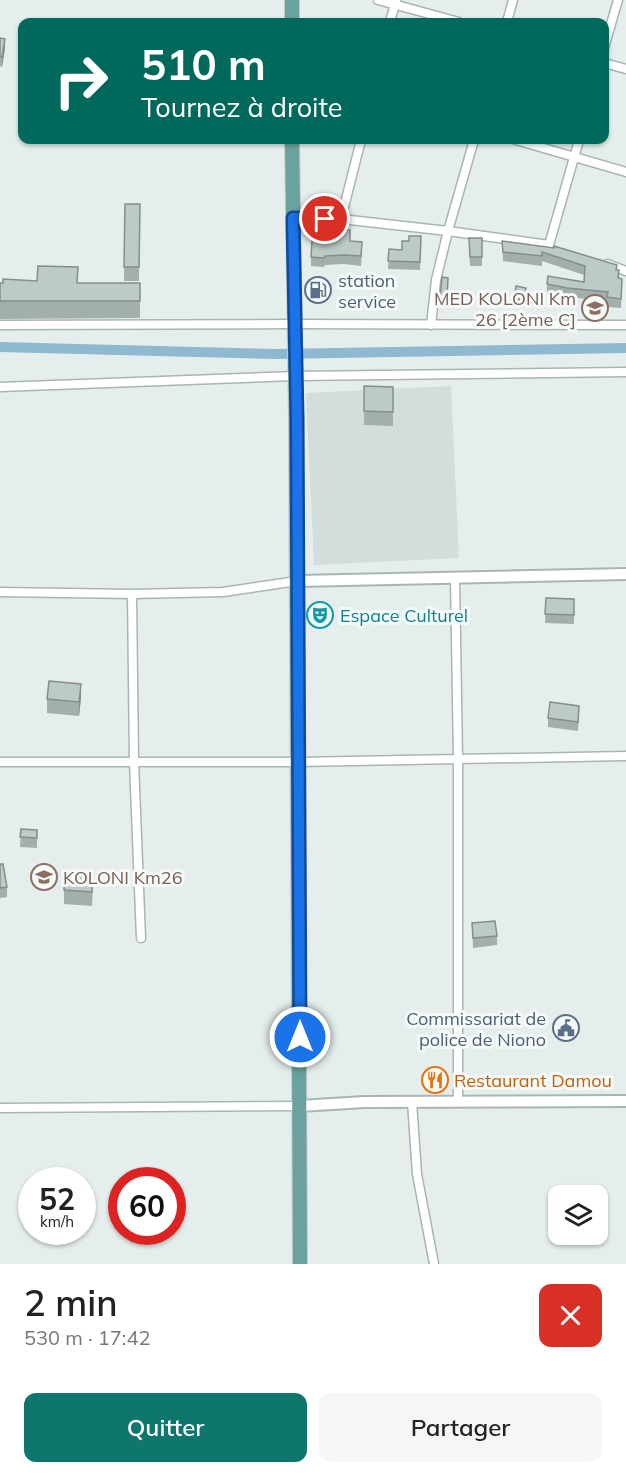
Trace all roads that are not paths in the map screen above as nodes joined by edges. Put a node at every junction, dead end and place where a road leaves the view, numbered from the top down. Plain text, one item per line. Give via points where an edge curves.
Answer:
1 (292, 0) edge
2 (378, 0) edge
3 (513, 0) edge
4 (618, 0) edge
5 (395, 2) edge
6 (292, 18) edge
7 (391, 18) edge
8 (446, 18) edge
9 (508, 18) edge
10 (609, 31) edge
11 (609, 64) edge
12 (626, 69) edge
13 (292, 144) edge
14 (360, 144) edge
15 (473, 144) edge
16 (530, 144) edge
17 (578, 144) edge
18 (574, 157) junction
19 (626, 172) edge
20 (293, 218) junction
21 (341, 219) junction
22 (448, 231) junction
23 (549, 245) junction
24 (560, 248) edge
25 (593, 260) edge
26 (626, 271) edge
27 (431, 324) junction
28 (0, 325) edge
29 (626, 325) edge
30 (294, 330) junction
31 (295, 372) junction
32 (626, 372) edge
33 (0, 387) edge
34 (626, 574) edge
35 (455, 578) junction
36 (297, 582) junction
37 (0, 592) edge
38 (132, 594) junction
39 (626, 756) edge
40 (458, 759) junction
41 (0, 762) edge
42 (134, 762) junction
43 (298, 762) junction
44 (141, 938) dead end
45 (626, 1101) edge
46 (412, 1102) junction
47 (458, 1102) junction
48 (300, 1106) junction
49 (0, 1108) edge
50 (300, 1264) edge
51 (435, 1264) edge

1 - 6 main road
2 - 5 street
3 - 9 street
4 - 10 street
5 - 7 street
5 - 8 street
11 - 12 street
13 - 20 main road
14 - 21 street
15 - 22 street
16 - 18 street
17 - 18 street
18 - 19 street
18 - 23 street
20 - 21 street
20 - 30 main road
21 - 22 street
22 - 23 street
22 - 27 street
23 - 24 street
25 - 26 street
27 - 29 street
27 - 30 street
28 - 30 street
30 - 31 main road
31 - 32 street
31 - 33 street
31 - 36 main road
34 - 35 street
35 - 36 street
35 - 40 street
36 - 38 street via 223,592
36 - 43 main road
37 - 38 street
38 - 42 street
39 - 40 street
40 - 43 street
40 - 47 street
41 - 42 street
42 - 43 street
42 - 44 street
43 - 48 main road
45 - 47 street
46 - 47 street
46 - 48 street
46 - 51 street via 417,1174
48 - 49 street
48 - 50 main road

